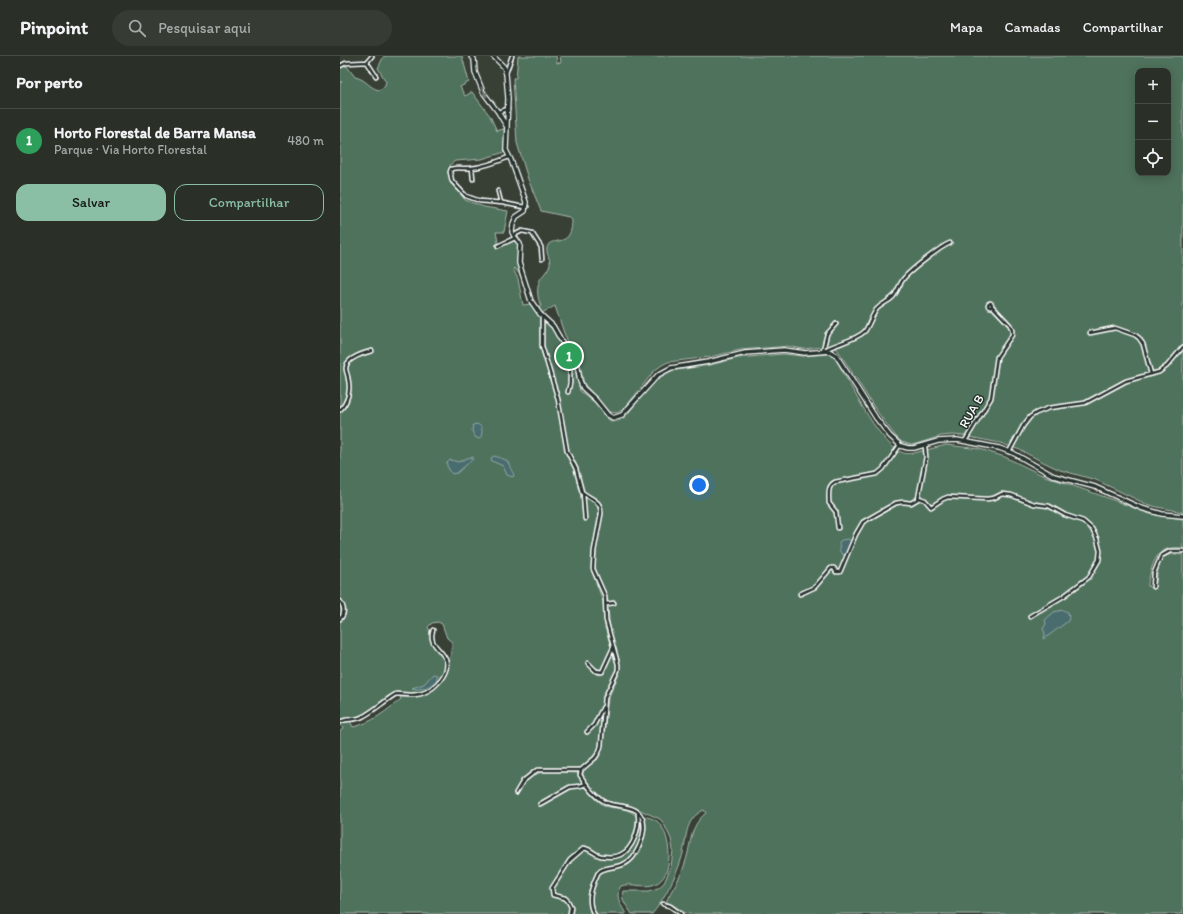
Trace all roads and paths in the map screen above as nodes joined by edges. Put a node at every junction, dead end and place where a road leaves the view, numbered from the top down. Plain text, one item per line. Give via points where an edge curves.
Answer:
1 (372, 56) edge
2 (471, 56) edge
3 (493, 56) edge
4 (512, 56) edge
5 (367, 62) junction
6 (340, 66) edge
7 (506, 74) junction
8 (376, 76) dead end
9 (508, 109) junction
10 (498, 112) junction
11 (507, 127) junction
12 (509, 157) junction
13 (472, 168) junction
14 (473, 180) dead end
15 (498, 192) dead end
16 (501, 203) junction
17 (526, 204) junction
18 (514, 237) junction
19 (950, 243) dead end
20 (498, 246) dead end
21 (542, 259) dead end
22 (992, 306) dead end
23 (541, 315) junction
24 (836, 324) dead end
25 (1090, 333) dead end
26 (1183, 346) edge
27 (372, 351) dead end
28 (823, 351) junction
29 (570, 355) junction
30 (1151, 374) junction
31 (568, 392) dead end
32 (340, 410) edge
33 (965, 441) junction
34 (900, 445) junction
35 (925, 446) junction
36 (1009, 452) junction
37 (582, 492) junction
38 (919, 498) junction
39 (1183, 516) edge
40 (585, 519) dead end
41 (838, 528) dead end
42 (1183, 551) edge
43 (1153, 587) dead end
44 (800, 594) dead end
45 (340, 600) edge
46 (614, 603) dead end
47 (606, 604) junction
48 (1030, 616) dead end
49 (340, 619) edge
50 (433, 630) dead end
51 (614, 647) junction
52 (588, 663) dead end
53 (604, 705) junction
54 (340, 722) edge
55 (587, 732) dead end
56 (581, 770) junction
57 (586, 784) junction
58 (516, 793) dead end
59 (540, 804) dead end
60 (637, 811) junction
61 (663, 904) dead end
62 (570, 914) edge
63 (594, 914) edge
64 (682, 914) edge

1 - 5 street
2 -> 10 street via 483,92
3 - 7 street via 504,67
4 - 7 street
5 - 6 street via 345,63
5 - 8 street
7 - 9 street
9 - 10 street
9 - 11 street
10 - 11 street
11 - 12 street via 506,149
12 - 13 street
12 - 17 street
13 - 14 street
13 - 16 street via 451,169 452,181 464,195 476,201
15 - 16 street
16 - 17 street
17 - 18 street via 525,211 514,220
18 - 20 street
18 - 21 street via 522,231 532,233 541,247
18 - 23 street via 520,246 519,263 530,298
19 - 28 street via 908,275 893,296 877,308 864,331
22 - 33 street, RUA B via 1010,325 1012,335 997,357 991,398
23 - 29 street via 553,326
23 - 37 street via 542,346 558,399 567,451 576,469
24 - 28 street via 827,334
25 - 30 street via 1115,328 1140,338
26 - 30 street via 1167,366
27 - 32 street via 356,356 347,365 349,392
28 - 29 street via 745,353 671,368 658,375 622,415 613,418 583,388 578,366
28 - 34 street via 829,350 836,355 876,418
29 - 31 street
30 - 36 street via 1126,381 1085,403 1049,408 1036,413 1022,426
33 - 35 street via 944,440
33 - 36 street
34 - 35 street via 911,449
34 - 41 street via 880,472 835,482 830,486 829,504 836,512
35 - 38 street via 926,456
36 - 39 street via 1054,476 1095,487 1146,509
37 - 40 street
37 - 47 street via 597,502 601,508 593,563
38 - 44 street via 911,503 896,503 863,522 840,572 831,568 815,587
38 - 48 street via 925,500 930,507 948,497 987,499 1002,494 1011,495 1034,504 1049,506 1090,526 1100,551 1099,560 1089,577 1064,596
42 - 43 street via 1170,551 1161,556 1154,572
45 - 49 street via 344,612
46 - 47 street
47 - 51 street via 606,620
50 - 54 street via 432,641 446,664 444,675 436,684 422,694 396,694 363,716
51 - 52 street via 602,672 596,671
51 - 53 street via 618,670
53 - 55 street via 594,725
53 - 56 street via 599,752 596,758
56 - 57 street via 580,775
56 - 58 street via 538,770 523,780
57 - 59 street via 570,787
57 - 60 street via 605,802
60 - 62 street via 639,822 636,835 622,854 601,856 584,848 567,863 552,892 555,896 568,901 571,907
60 - 63 street via 644,827 640,845 627,863 600,870 589,900
61 - 64 street

